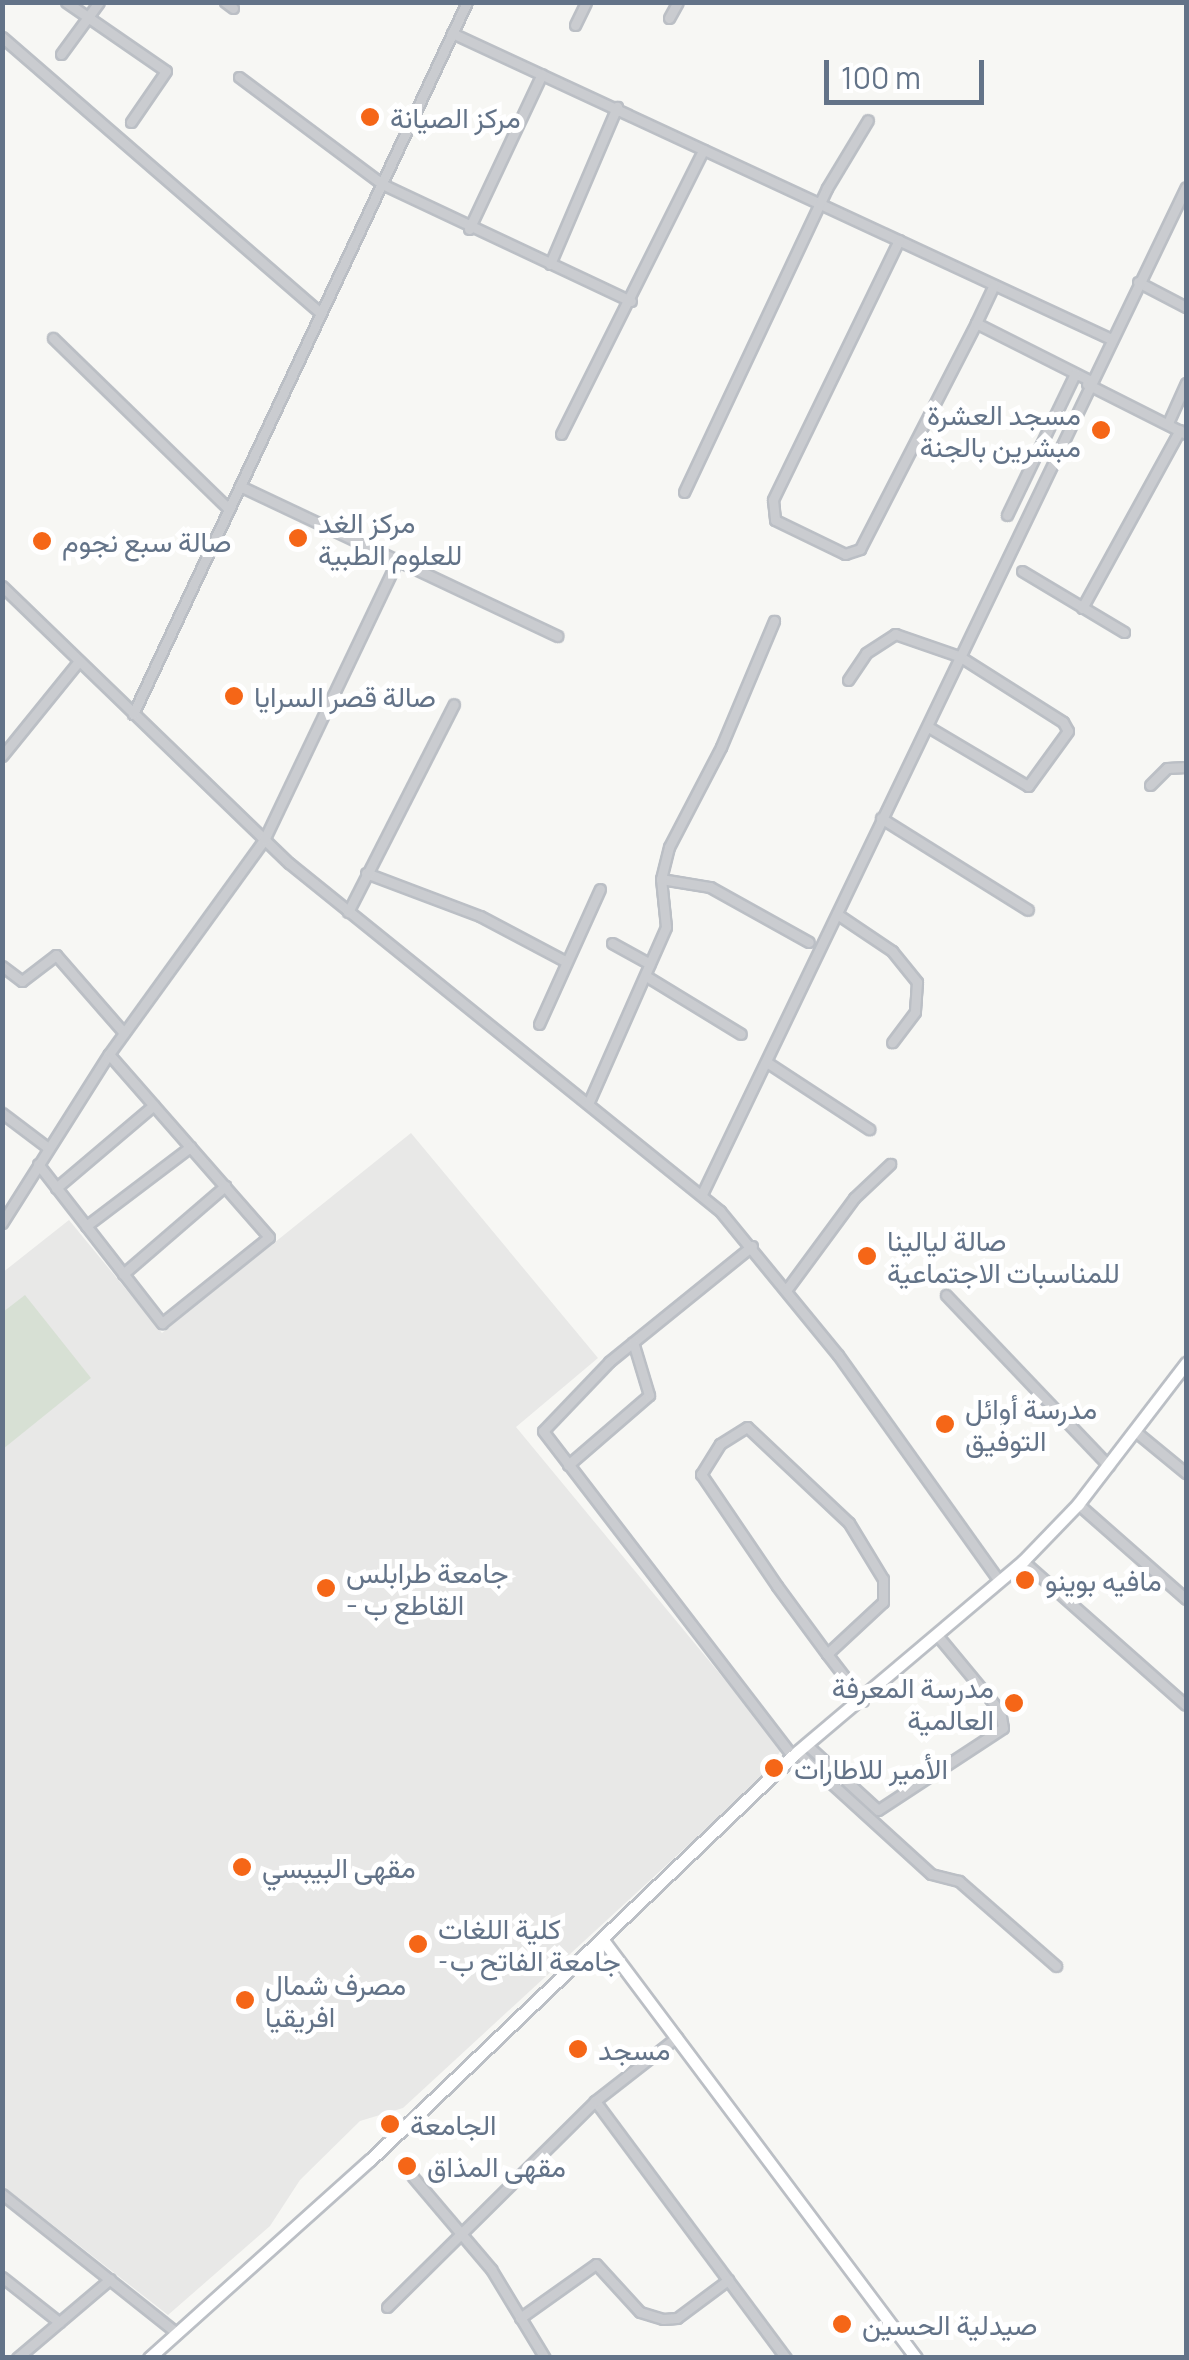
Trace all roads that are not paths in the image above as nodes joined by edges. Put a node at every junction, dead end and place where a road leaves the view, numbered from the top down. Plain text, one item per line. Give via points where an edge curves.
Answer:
1 (66, 2) edge
2 (99, 2) edge
3 (466, 2) edge
4 (586, 2) edge
5 (678, 2) edge
6 (89, 18) junction
7 (669, 18) dead end
8 (575, 26) dead end
9 (452, 33) junction
10 (2, 37) edge
11 (61, 54) dead end
12 (542, 74) junction
13 (239, 77) dead end
14 (617, 106) junction
15 (868, 120) dead end
16 (130, 122) dead end
17 (703, 150) junction
18 (382, 184) junction
19 (1186, 187) edge
20 (820, 203) junction
21 (1173, 213) junction
22 (1186, 220) edge
23 (468, 230) junction
24 (899, 240) junction
25 (550, 264) junction
26 (1138, 282) junction
27 (994, 285) junction
28 (632, 301) junction
29 (1186, 307) edge
30 (321, 314) junction
31 (976, 323) junction
32 (53, 338) dead end
33 (1109, 338) junction
34 (1075, 374) junction
35 (1088, 382) junction
36 (1186, 383) edge
37 (1168, 423) junction
38 (1183, 432) edge
39 (562, 434) dead end
40 (240, 486) junction
41 (684, 492) dead end
42 (229, 509) junction
43 (1007, 515) dead end
44 (397, 560) junction
45 (1022, 571) dead end
46 (2, 586) edge
47 (1082, 608) junction
48 (774, 621) dead end
49 (1124, 632) dead end
50 (557, 636) dead end
51 (959, 656) junction
52 (78, 662) junction
53 (848, 680) dead end
54 (454, 704) dead end
55 (133, 714) junction
56 (926, 726) junction
57 (2, 756) edge
58 (1186, 767) edge
59 (1150, 785) dead end
60 (882, 818) junction
61 (264, 840) junction
62 (366, 872) junction
63 (661, 879) junction
64 (600, 889) dead end
65 (1028, 910) dead end
66 (348, 912) junction
67 (840, 916) junction
68 (809, 942) dead end
69 (612, 944) dead end
70 (563, 960) junction
71 (650, 964) junction
72 (2, 966) edge
73 (646, 976) junction
74 (539, 1024) dead end
75 (124, 1034) junction
76 (741, 1034) dead end
77 (892, 1042) dead end
78 (109, 1054) junction
79 (768, 1062) junction
80 (588, 1104) junction
81 (154, 1105) junction
82 (2, 1113) edge
83 (869, 1129) dead end
84 (190, 1146) junction
85 (47, 1147) junction
86 (38, 1164) junction
87 (890, 1164) dead end
88 (225, 1186) junction
89 (56, 1188) junction
90 (702, 1194) junction
91 (2, 1222) edge
92 (86, 1226) junction
93 (752, 1246) junction
94 (123, 1274) junction
95 (786, 1290) junction
96 (946, 1295) dead end
97 (632, 1342) junction
98 (1186, 1363) edge
99 (1136, 1432) junction
100 (568, 1465) junction
101 (1108, 1466) junction
102 (1186, 1473) edge
103 (1078, 1504) junction
104 (1023, 1562) junction
105 (999, 1581) junction
106 (1186, 1599) edge
107 (938, 1636) junction
108 (827, 1654) junction
109 (863, 1701) junction
110 (1186, 1705) edge
111 (799, 1751) junction
112 (603, 1940) junction
113 (1056, 1966) dead end
114 (677, 2037) junction
115 (595, 2101) junction
116 (413, 2177) dead end
117 (2, 2194) edge
118 (461, 2234) junction
119 (2, 2277) edge
120 (110, 2279) junction
121 (728, 2280) junction
122 (387, 2308) dead end
123 (520, 2318) junction
124 (58, 2322) junction
125 (177, 2332) junction
126 (17, 2358) edge
127 (148, 2358) edge
128 (546, 2358) edge
129 (786, 2358) edge
130 (916, 2358) edge

1 - 6 street
2 - 6 street
3 - 9 street
4 - 8 street
5 - 7 street
6 - 11 street
6 - 16 street via 166,71
9 - 12 street
9 - 18 street
10 - 30 street
12 - 14 street
12 - 23 street
13 - 18 street
14 - 17 street
14 - 25 street
15 - 20 street
17 - 20 street
17 - 28 street
18 - 23 street
18 - 30 street
19 - 21 street
20 - 24 street
20 - 41 street
21 - 22 street
21 - 26 street
23 - 25 street
24 - 27 street
24 - 31 street via 773,500 775,520 846,554 860,548
25 - 28 street
26 - 29 street
26 - 33 street
27 - 31 street
27 - 33 street
28 - 39 street
30 - 40 street
31 - 34 street
32 - 42 street
33 - 35 street
34 - 35 street
34 - 43 street
35 - 37 street
35 - 51 street
36 - 37 street
37 - 38 street
38 - 47 street
40 - 42 street
40 - 44 street
42 - 55 street
44 - 50 street
44 - 61 street
45 - 47 street
46 - 52 street
47 - 49 street
48 - 63 street via 669,847
51 - 53 street via 884,636
51 - 56 street
51 - 56 street via 1063,722 1066,736 1028,786
52 - 55 street
52 - 57 street
54 - 62 street
55 - 61 street
56 - 60 street
58 - 59 street via 1168,768
60 - 65 street
60 - 67 street
61 - 66 street
61 - 75 street
62 - 66 street
62 - 70 street via 468,910
63 - 68 street via 710,887
63 - 71 street via 666,928
64 - 70 street
66 - 80 street
67 - 77 street via 892,951 917,982 915,1012
67 - 79 street
69 - 71 street
70 - 74 street
71 - 73 street
72 - 75 street via 22,980 56,955
73 - 76 street
73 - 80 street
75 - 78 street
78 - 81 street
78 - 85 street
79 - 83 street
79 - 90 street
80 - 90 street
81 - 84 street
81 - 89 street
82 - 85 street
84 - 88 street
84 - 92 street
85 - 86 street
86 - 89 street
86 - 91 street
87 - 95 street via 854,1198
88 - 94 street
88 - 94 street via 269,1237 162,1324
89 - 92 street
90 - 93 street
92 - 94 street
93 - 95 street
93 - 97 street
95 - 105 street via 906,1444
96 - 101 street
97 - 100 street via 649,1394
97 - 100 street via 544,1423 545,1435
98 - 99 street
99 - 101 street
99 - 102 street
100 - 111 street
101 - 103 street
103 - 104 street
103 - 106 street
104 - 105 street
104 - 110 street
105 - 107 street
107 - 109 street
107 - 111 street via 1000,1711 1003,1728 878,1810
108 - 108 street via 883,1602 884,1579 849,1523 747,1427 720,1444 701,1474
108 - 109 street
109 - 111 street
111 - 112 street
111 - 113 street via 930,1874 959,1881
112 - 114 street
112 - 125 street
114 - 115 street
114 - 130 street
115 - 118 street
115 - 121 street
116 - 118 street
117 - 120 street
118 - 122 street
118 - 123 street
119 - 124 street
120 - 124 street
120 - 125 street
121 - 123 street via 677,2318 663,2320 640,2312 596,2264
121 - 129 street
123 - 128 street
124 - 126 street
125 - 127 street

